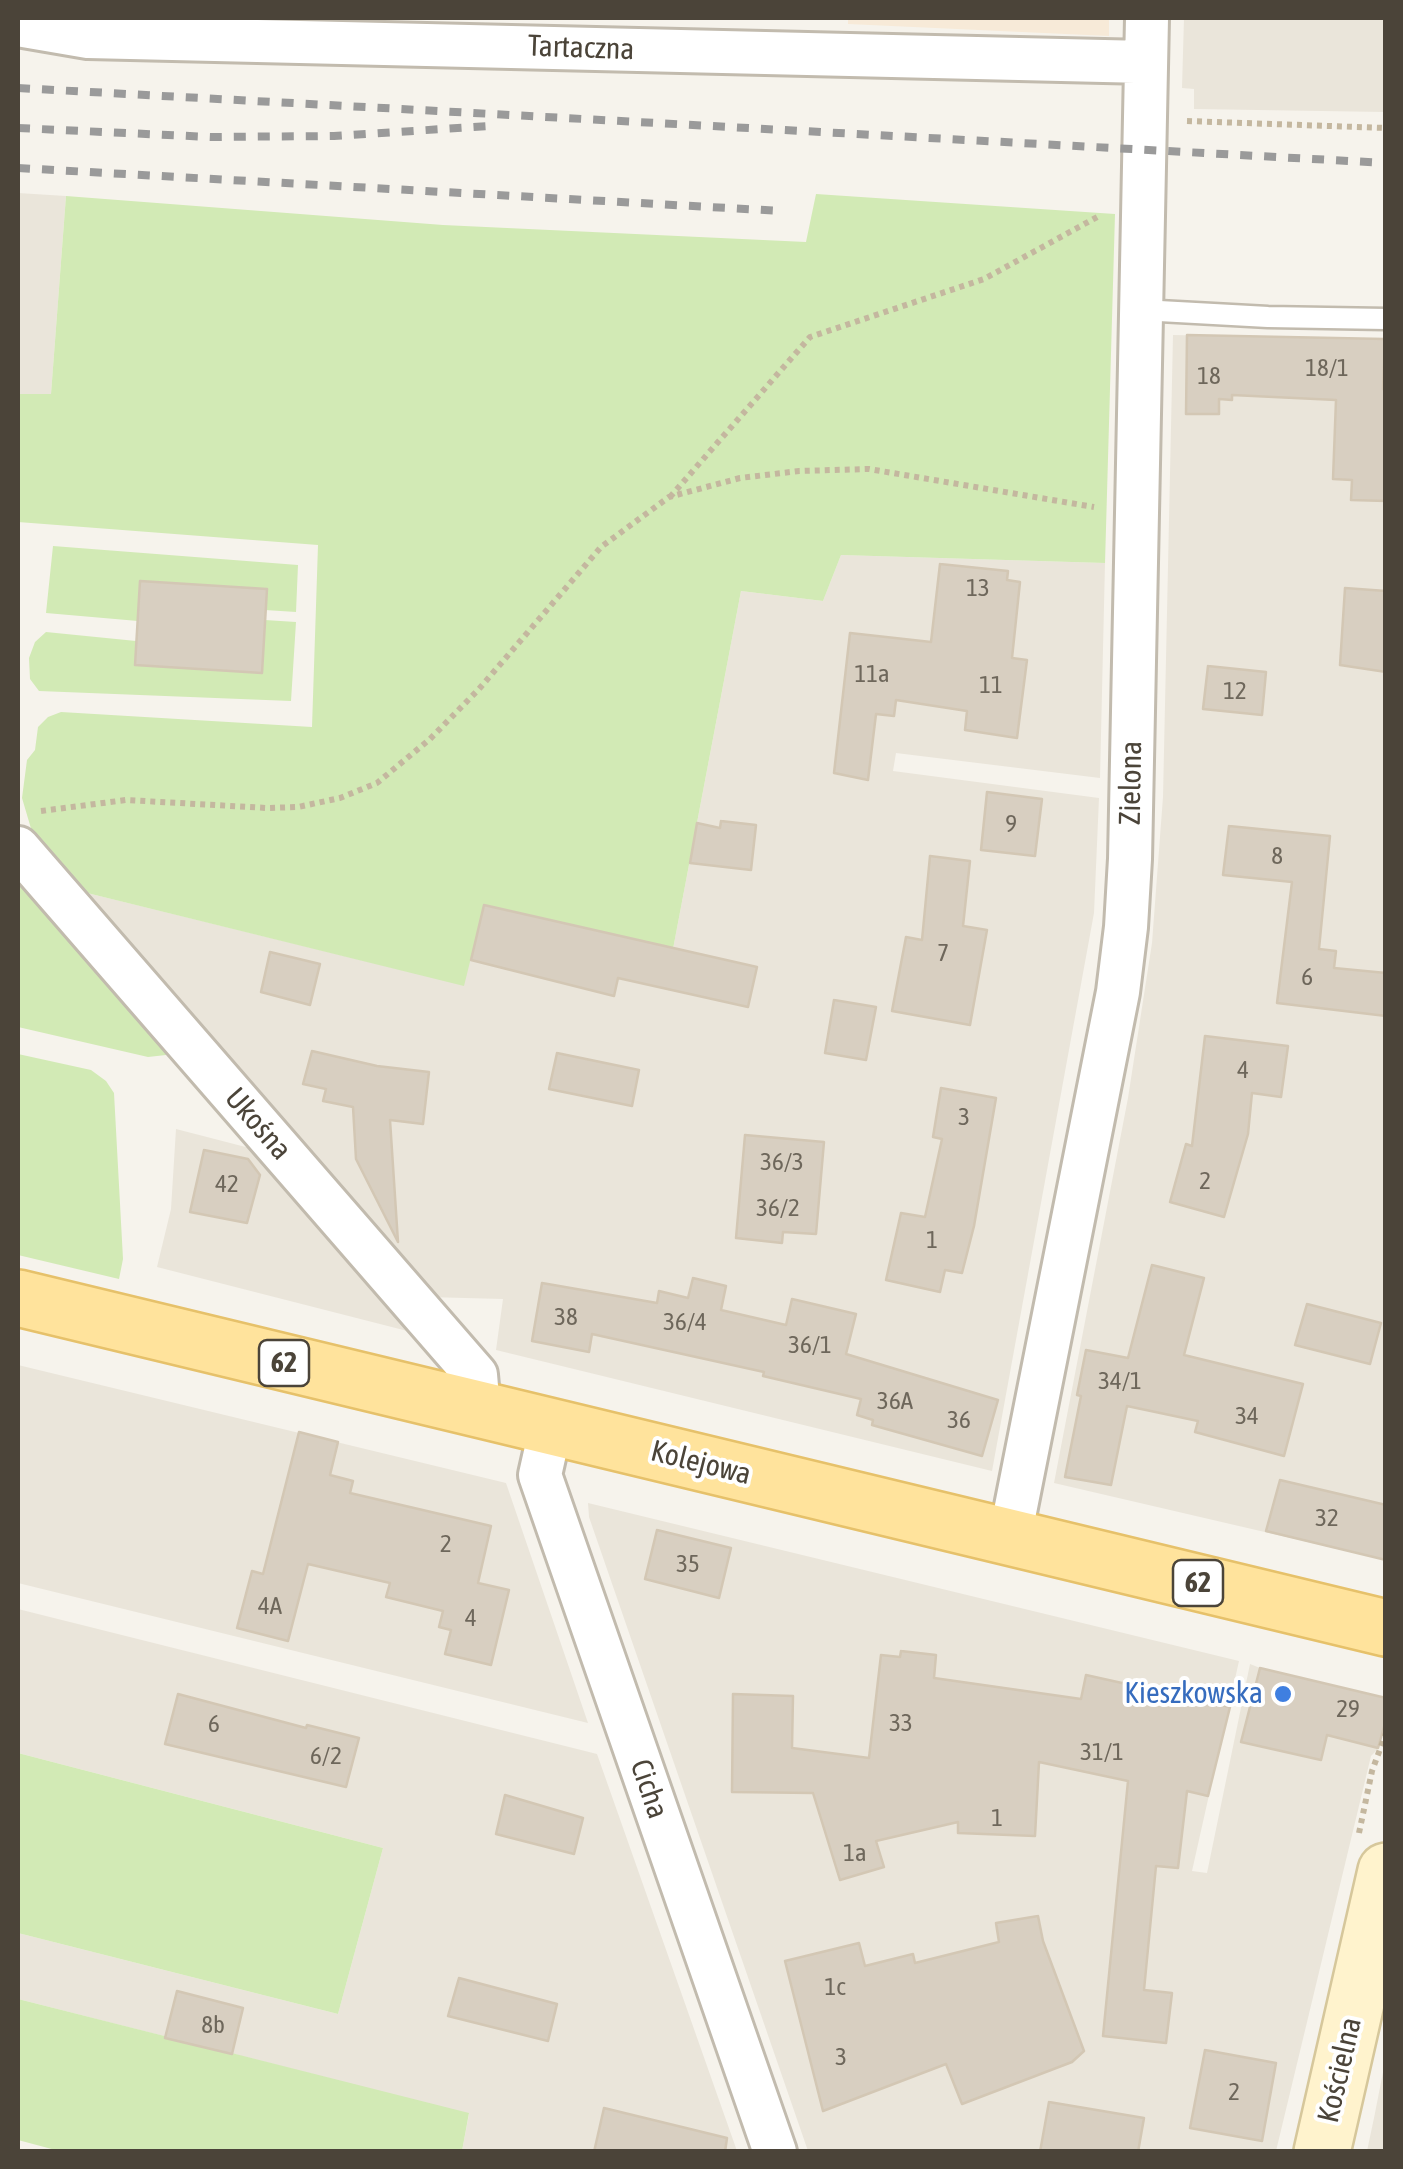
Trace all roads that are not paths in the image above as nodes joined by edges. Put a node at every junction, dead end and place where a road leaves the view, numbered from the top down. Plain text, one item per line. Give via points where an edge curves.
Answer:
1 (1147, 18) edge
2 (18, 25) edge
3 (1146, 62) junction
4 (1141, 310) junction
5 (1386, 319) edge
6 (25, 830) edge
7 (18, 1298) edge
8 (479, 1408) junction
9 (551, 1426) junction
10 (1010, 1537) junction
11 (1386, 1628) edge
12 (1386, 1871) edge
13 (775, 2152) edge
14 (1322, 2152) edge

1 - 3 street, Zielona
2 - 3 street, Tartaczna via 88,38
3 - 4 street, Zielona
4 - 5 lane
4 - 10 street, Zielona via 1130,859 1118,992
6 - 8 street, Ukośna via 476,1375
7 - 8 main road, Kolejowa / 62
8 - 9 main road, Kolejowa / 62
9 - 10 main road, Kolejowa / 62
9 - 13 street, Cicha via 540,1475
10 - 11 main road, Kolejowa / 62
12 - 14 main road, Kościelna

